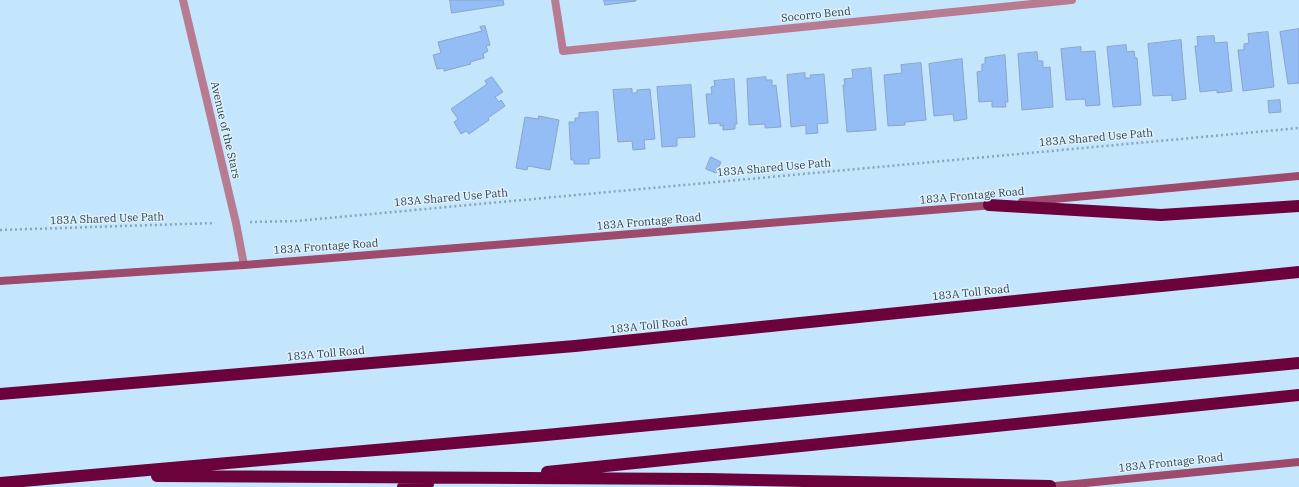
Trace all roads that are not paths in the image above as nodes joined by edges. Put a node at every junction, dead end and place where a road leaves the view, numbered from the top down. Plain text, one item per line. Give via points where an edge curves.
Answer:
1 (183, 0) edge
2 (555, 0) edge
3 (1072, 0) edge
4 (1299, 176) edge
5 (989, 206) junction
6 (1299, 206) edge
7 (244, 265) junction
8 (1299, 272) edge
9 (0, 281) edge
10 (1299, 363) edge
11 (0, 394) edge
12 (1299, 395) edge
13 (1299, 462) edge
14 (81, 476) junction
15 (0, 483) edge
16 (403, 487) edge
17 (1047, 487) edge

1 - 7 street, Avenue of the Stars
2 - 3 street, Socorro Bend via 562,51
4 - 5 main road, 183A Frontage Road
5 - 6 highway via 1161,215
5 - 7 main road, 183A Frontage Road
7 - 9 main road, 183A Frontage Road
8 - 11 highway, 183A Toll Road via 575,346
10 - 14 highway via 546,436
12 - 16 highway
13 - 17 main road, 183A Frontage Road
14 - 15 highway
14 - 17 highway via 699,479

